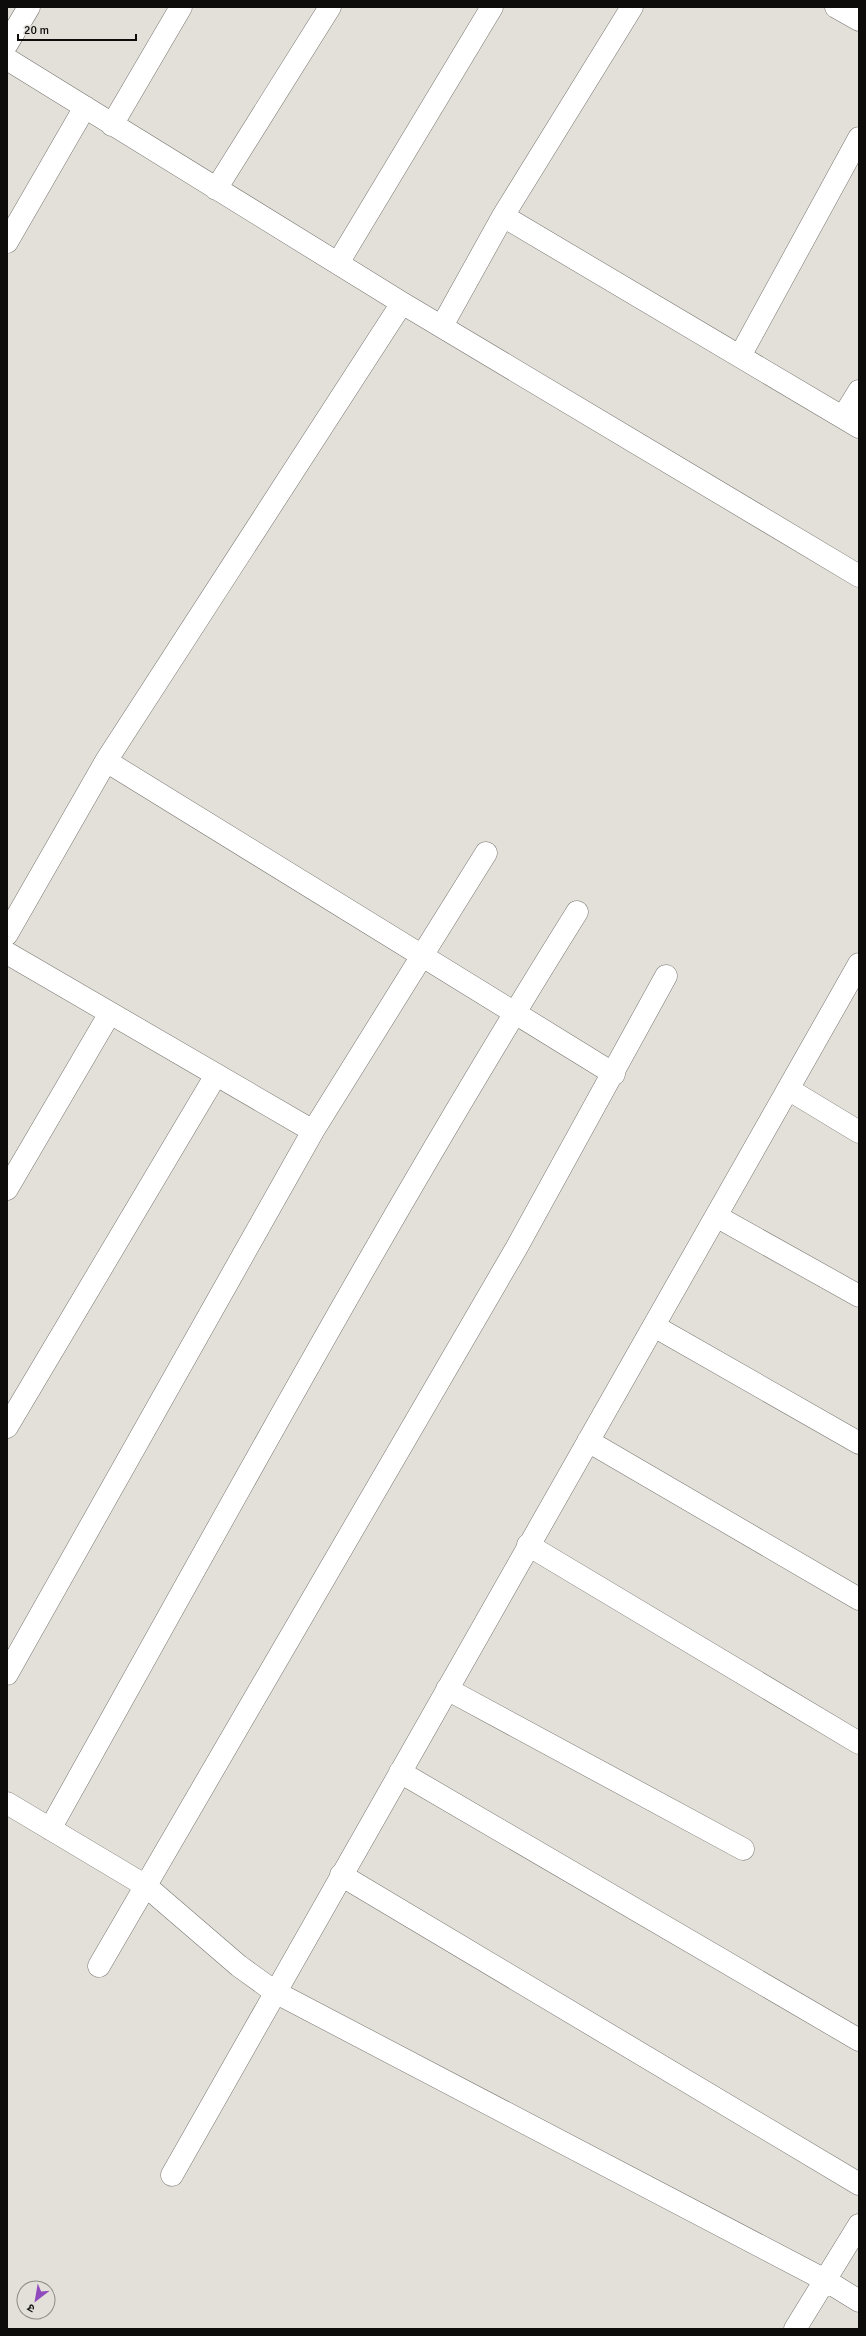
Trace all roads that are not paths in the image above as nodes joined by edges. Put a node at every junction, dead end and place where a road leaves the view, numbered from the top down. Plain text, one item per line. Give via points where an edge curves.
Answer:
1 (29, 7) edge
2 (181, 7) edge
3 (330, 7) edge
4 (492, 7) edge
5 (632, 7) edge
6 (836, 7) edge
7 (859, 20) edge
8 (7, 44) edge
9 (7, 59) edge
10 (85, 107) junction
11 (112, 125) junction
12 (859, 138) edge
13 (216, 189) junction
14 (503, 216) junction
15 (7, 242) edge
16 (338, 263) junction
17 (402, 303) junction
18 (442, 326) junction
19 (740, 356) junction
20 (859, 391) edge
21 (851, 422) edge
22 (859, 576) edge
23 (106, 761) junction
24 (486, 853) dead end
25 (577, 912) dead end
26 (7, 934) edge
27 (7, 953) edge
28 (422, 955) junction
29 (859, 964) edge
30 (666, 976) dead end
31 (514, 1012) junction
32 (110, 1013) junction
33 (614, 1074) junction
34 (216, 1075) junction
35 (788, 1090) junction
36 (313, 1130) junction
37 (859, 1132) edge
38 (7, 1189) edge
39 (716, 1216) junction
40 (859, 1296) edge
41 (654, 1326) junction
42 (7, 1427) edge
43 (588, 1441) junction
44 (859, 1443) edge
45 (528, 1545) junction
46 (859, 1599) edge
47 (7, 1674) edge
48 (447, 1689) junction
49 (859, 1743) edge
50 (400, 1772) junction
51 (7, 1803) edge
52 (50, 1829) junction
53 (743, 1849) dead end
54 (341, 1875) junction
55 (146, 1886) junction
56 (99, 1966) dead end
57 (275, 1992) junction
58 (859, 2040) edge
59 (172, 2175) dead end
60 (859, 2184) edge
61 (859, 2225) edge
62 (825, 2280) junction
63 (859, 2301) edge
64 (795, 2329) edge

1 - 8 street
2 - 11 street
3 - 13 street
4 - 16 street
5 - 14 street
6 - 7 street
9 - 10 street
10 - 11 street
10 - 15 street
11 - 13 street
12 - 19 street
13 - 16 street
14 - 18 street
14 - 19 street
16 - 17 street
17 - 18 street
17 - 23 street
18 - 22 street
19 - 21 street
20 - 21 street
23 - 26 street
23 - 28 street
24 - 28 street
25 - 31 street
27 - 32 street
28 - 31 street
28 - 36 street
29 - 35 street
30 - 33 street
31 - 33 street
31 - 52 street via 411,1186
32 - 34 street
32 - 38 street
33 - 55 street via 513,1254
34 - 36 street
34 - 42 street
35 - 37 street
35 - 39 street
36 - 47 street
39 - 40 street
39 - 41 street
41 - 43 street
41 - 44 street
43 - 45 street
43 - 46 street
45 - 48 street
45 - 49 street
48 - 50 street
48 - 53 street
50 - 54 street
50 - 58 street
51 - 52 street
52 - 55 street
54 - 57 street
54 - 60 street
55 - 56 street
55 - 57 street via 239,1966
57 - 59 street
57 - 62 street
61 - 62 street
62 - 63 street
62 - 64 street

